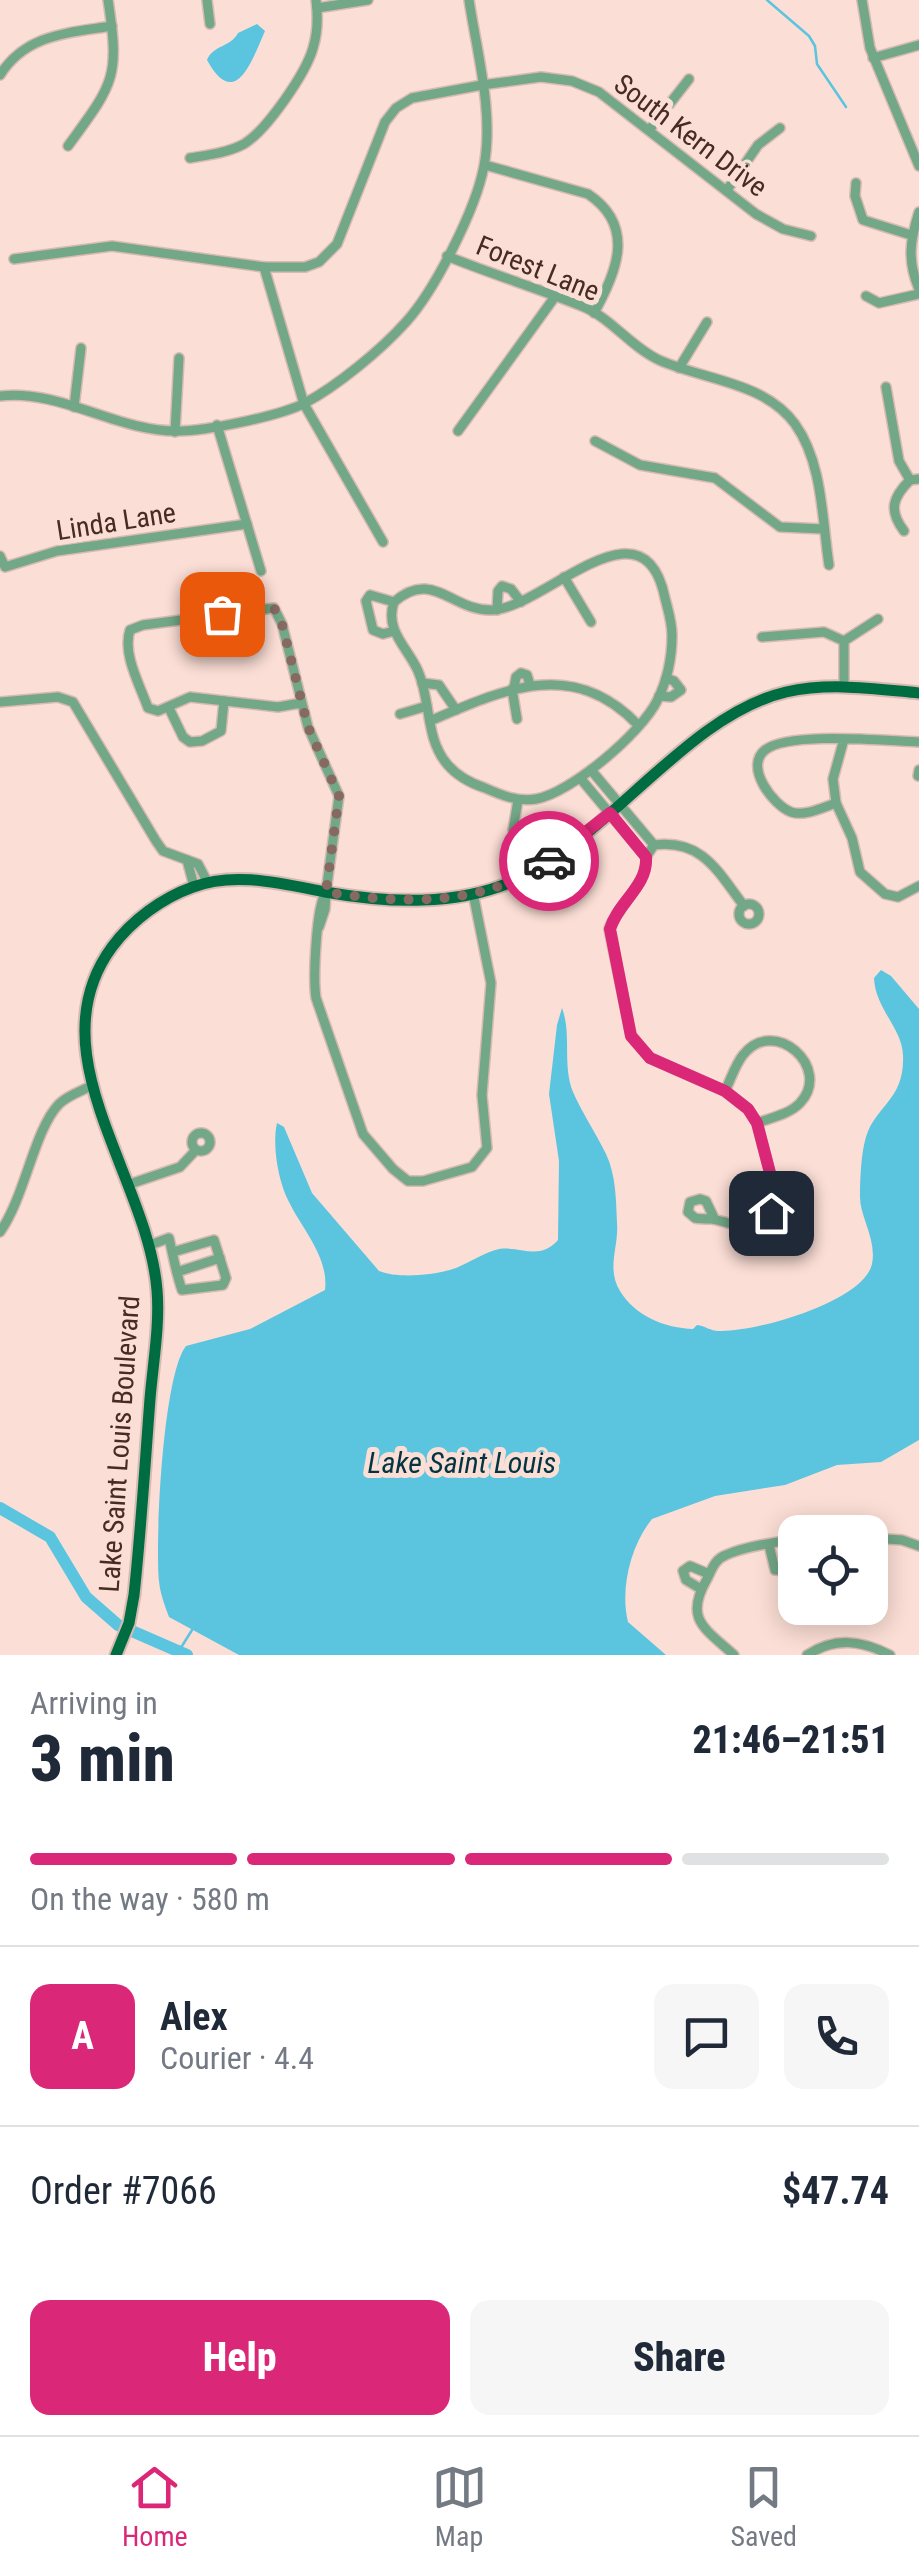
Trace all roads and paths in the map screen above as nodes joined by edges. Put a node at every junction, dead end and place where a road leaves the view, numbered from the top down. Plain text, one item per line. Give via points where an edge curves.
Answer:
1 (108, 0) edge
2 (207, 0) edge
3 (368, 0) edge
4 (469, 0) edge
5 (862, 0) edge
6 (316, 4) edge
7 (210, 24) dead end
8 (112, 26) junction
9 (919, 45) edge
10 (873, 58) junction
11 (0, 74) edge
12 (689, 79) dead end
13 (482, 85) junction
14 (780, 128) dead end
15 (650, 129) junction
16 (68, 146) dead end
17 (190, 158) dead end
18 (485, 165) junction
19 (919, 166) edge
20 (856, 183) dead end
21 (727, 190) junction
22 (919, 212) edge
23 (911, 235) junction
24 (811, 236) dead end
25 (914, 248) edge
26 (447, 256) junction
27 (14, 259) dead end
28 (264, 267) junction
29 (919, 291) edge
30 (866, 296) dead end
31 (554, 298) junction
32 (594, 313) junction
33 (708, 322) dead end
34 (81, 348) dead end
35 (179, 358) dead end
36 (679, 368) junction
37 (886, 387) dead end
38 (0, 396) edge
39 (304, 404) junction
40 (74, 407) junction
41 (218, 426) junction
42 (458, 431) dead end
43 (175, 432) junction
44 (594, 441) dead end
45 (914, 479) edge
46 (246, 524) junction
47 (824, 529) junction
48 (904, 530) dead end
49 (383, 542) dead end
50 (0, 556) edge
51 (829, 565) dead end
52 (261, 570) dead end
53 (564, 577) junction
54 (394, 602) junction
55 (521, 602) junction
56 (497, 610) junction
57 (878, 619) dead end
58 (592, 622) dead end
59 (394, 630) junction
60 (762, 637) dead end
61 (844, 641) junction
62 (666, 678) junction
63 (422, 683) junction
64 (844, 686) junction
65 (513, 688) junction
66 (919, 693) edge
67 (659, 696) junction
68 (224, 701) junction
69 (0, 702) edge
70 (301, 703) junction
71 (427, 706) junction
72 (169, 708) junction
73 (456, 710) junction
74 (400, 714) dead end
75 (517, 719) dead end
76 (430, 721) junction
77 (638, 726) junction
78 (844, 740) junction
79 (919, 742) edge
80 (591, 770) junction
81 (581, 779) junction
82 (518, 800) junction
83 (836, 803) junction
84 (615, 809) junction
85 (513, 830) dead end
86 (654, 845) junction
87 (646, 857) junction
88 (187, 860) junction
89 (208, 883) junction
90 (194, 886) junction
91 (919, 886) edge
92 (326, 892) junction
93 (470, 894) junction
94 (744, 906) dead end
95 (93, 1086) junction
96 (725, 1091) junction
97 (757, 1123) junction
98 (196, 1150) dead end
99 (130, 1184) junction
100 (714, 1218) dead end
101 (0, 1232) edge
102 (150, 1245) junction
103 (172, 1252) junction
104 (220, 1258) junction
105 (177, 1272) junction
106 (888, 1539) edge
107 (778, 1542) edge
108 (769, 1544) junction
109 (919, 1546) edge
110 (778, 1570) edge
111 (709, 1574) junction
112 (701, 1588) junction
113 (117, 1652) edge
114 (734, 1655) edge
115 (807, 1655) edge
116 (890, 1655) edge

1 - 8 street
2 - 7 street
3 - 6 street
4 - 13 street
5 - 10 street
6 - 17 street via 312,52 258,132 244,144
8 - 11 street via 46,37
8 - 16 street via 113,75
9 - 10 street
10 - 19 street
12 - 15 street
13 - 15 street, South Kern Drive via 541,77 572,81
13 - 18 street
13 - 28 street, South Kern Drive via 430,93 396,108 329,254 305,267
14 - 21 street via 758,144
15 - 21 street, South Kern Drive
18 - 26 street
18 - 32 street via 588,194 602,204 612,220 618,262
20 - 23 street via 863,220
21 - 24 street, South Kern Drive via 783,229
22 - 23 street
23 - 25 street
25 - 29 street via 911,272
26 - 31 street, Forest Lane
26 - 39 street via 407,321
27 - 28 street via 136,246
28 - 39 street
29 - 30 street via 879,303
31 - 32 street, Forest Lane
31 - 42 street
32 - 36 street, Forest Lane
33 - 36 street
34 - 40 street
35 - 43 street
36 - 47 street, Forest Lane via 763,396 796,425 809,451
37 - 45 street via 900,461
38 - 40 street
39 - 41 street
39 - 49 street
40 - 43 street
41 - 43 street
41 - 46 street
44 - 47 street via 640,465 715,478 780,527
45 - 48 street via 894,502 894,517
46 - 50 street, Linda Lane via 58,551 5,567
46 - 52 street
47 - 51 street, Forest Lane
53 - 55 street
53 - 58 street
53 - 62 street via 606,558 649,560 661,577 672,630
54 - 56 street via 431,588 471,607
54 - 59 street
54 - 59 street via 377,595 366,601 377,634
55 - 56 street
55 - 56 street via 502,586
57 - 61 street
59 - 63 street
60 - 61 street via 824,632
61 - 64 street
62 - 67 street
62 - 67 street via 681,690
63 - 71 street
63 - 73 street via 439,684
64 - 66 main road, Lake Saint Louis Boulevard
64 - 84 main road, Lake Saint Louis Boulevard via 756,703 712,729
65 - 73 street
65 - 75 street
65 - 77 street via 600,694
67 - 77 street
68 - 70 street
68 - 72 street via 190,697
68 - 72 street via 221,730 202,742 183,737
69 - 88 street via 72,702 156,842
70 - 72 street via 282,624 274,608 260,608 130,630 128,652 148,708
70 - 92 street via 339,796
71 - 74 street
71 - 76 street
73 - 76 street
76 - 82 street via 443,760 456,772
77 - 80 street
78 - 79 street
78 - 83 street via 833,778
78 - 83 street via 770,747 757,766 759,778 790,812
80 - 81 street
80 - 84 street
81 - 82 street via 550,796
81 - 84 street
82 - 85 street
83 - 91 street via 860,872 885,894 898,897
84 - 86 street
84 - 87 street
84 - 93 main road, Lake Saint Louis Boulevard via 540,867
86 - 87 street
86 - 94 street via 698,850
87 - 96 street via 644,876 610,929 626,1023 650,1058
88 - 89 street via 198,864
88 - 90 street
89 - 90 main road, Lake Saint Louis Boulevard
89 - 92 main road, Lake Saint Louis Boulevard via 258,881
90 - 95 main road, Lake Saint Louis Boulevard via 151,909 97,969 83,1026
92 - 93 main road, Lake Saint Louis Boulevard via 414,901
92 - 93 street via 319,908 316,998 363,1134 392,1169 418,1182 472,1167 487,1148 482,1096 491,983
95 - 99 main road, Lake Saint Louis Boulevard
95 - 101 street via 67,1098 49,1117
96 - 97 street
96 - 97 street via 750,1048 776,1040 796,1049 806,1062 800,1104
97 - 100 street via 774,1188 771,1213 750,1227
98 - 99 street via 180,1167
99 - 102 main road, Lake Saint Louis Boulevard
102 - 103 street via 170,1238
102 - 113 main road, Lake Saint Louis Boulevard via 158,1293 134,1598
103 - 104 street via 214,1240
103 - 105 street
104 - 105 street
104 - 105 street via 223,1284 182,1290
106 - 109 street
107 - 108 street
108 - 110 street
108 - 111 street via 727,1554
111 - 112 street
111 - 112 street via 690,1566 683,1571
112 - 114 street via 695,1612
115 - 116 street via 847,1642

